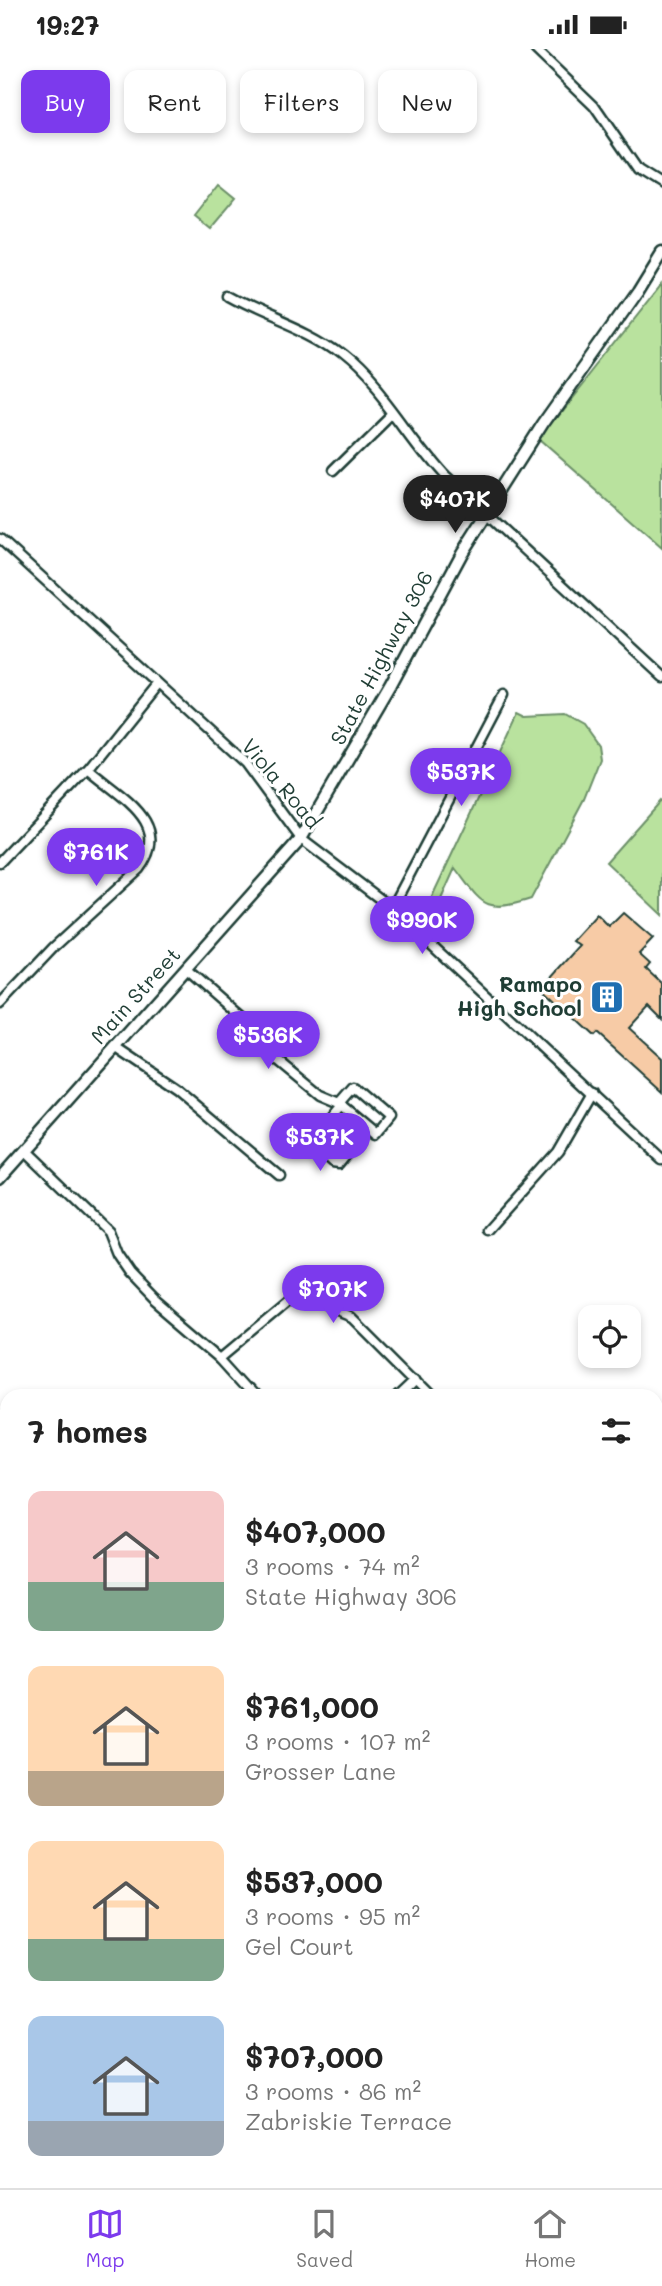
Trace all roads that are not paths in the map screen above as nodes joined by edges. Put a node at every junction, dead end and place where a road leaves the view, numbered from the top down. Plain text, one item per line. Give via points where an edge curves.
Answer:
1 (535, 49) edge
2 (662, 185) edge
3 (660, 260) edge
4 (228, 297) dead end
5 (393, 412) junction
6 (333, 471) dead end
7 (485, 515) junction
8 (0, 538) edge
9 (662, 677) edge
10 (157, 683) junction
11 (504, 695) dead end
12 (88, 769) junction
13 (301, 839) junction
14 (0, 862) edge
15 (391, 908) junction
16 (186, 969) junction
17 (0, 1004) edge
18 (115, 1047) junction
19 (592, 1093) junction
20 (340, 1104) junction
21 (325, 1124) junction
22 (24, 1150) junction
23 (662, 1160) edge
24 (279, 1175) dead end
25 (0, 1177) edge
26 (488, 1230) dead end
27 (222, 1356) junction
28 (415, 1379) junction
29 (252, 1389) edge
30 (404, 1389) edge
31 (424, 1389) edge

1 - 2 street via 594,106 638,170
3 - 7 main road, State Highway 306
4 - 5 street via 317,338 343,356
5 - 6 street
5 - 7 street via 419,449
7 - 9 street
7 - 13 main road, State Highway 306
8 - 10 street, Viola Road
10 - 12 street
10 - 13 street, Viola Road via 245,763
11 - 15 street
12 - 14 street
12 - 17 street via 150,828 150,855
13 - 15 street, Viola Road
13 - 16 main road, Main Street
15 - 19 street, Viola Road
16 - 18 main road, Main Street
16 - 20 street via 258,1033 274,1057 320,1095
18 - 22 main road, Main Street
18 - 24 street via 176,1088
19 - 23 street, Viola Road
19 - 26 street via 558,1152
20 - 20 street via 353,1087 389,1118 376,1134
20 - 21 street
21 - 21 street via 309,1143 339,1165 353,1148
22 - 25 main road, Main Street
22 - 27 street via 108,1231 117,1254 154,1299
27 - 28 street via 288,1301 320,1304 352,1317
27 - 29 street
28 - 30 street
28 - 31 street

